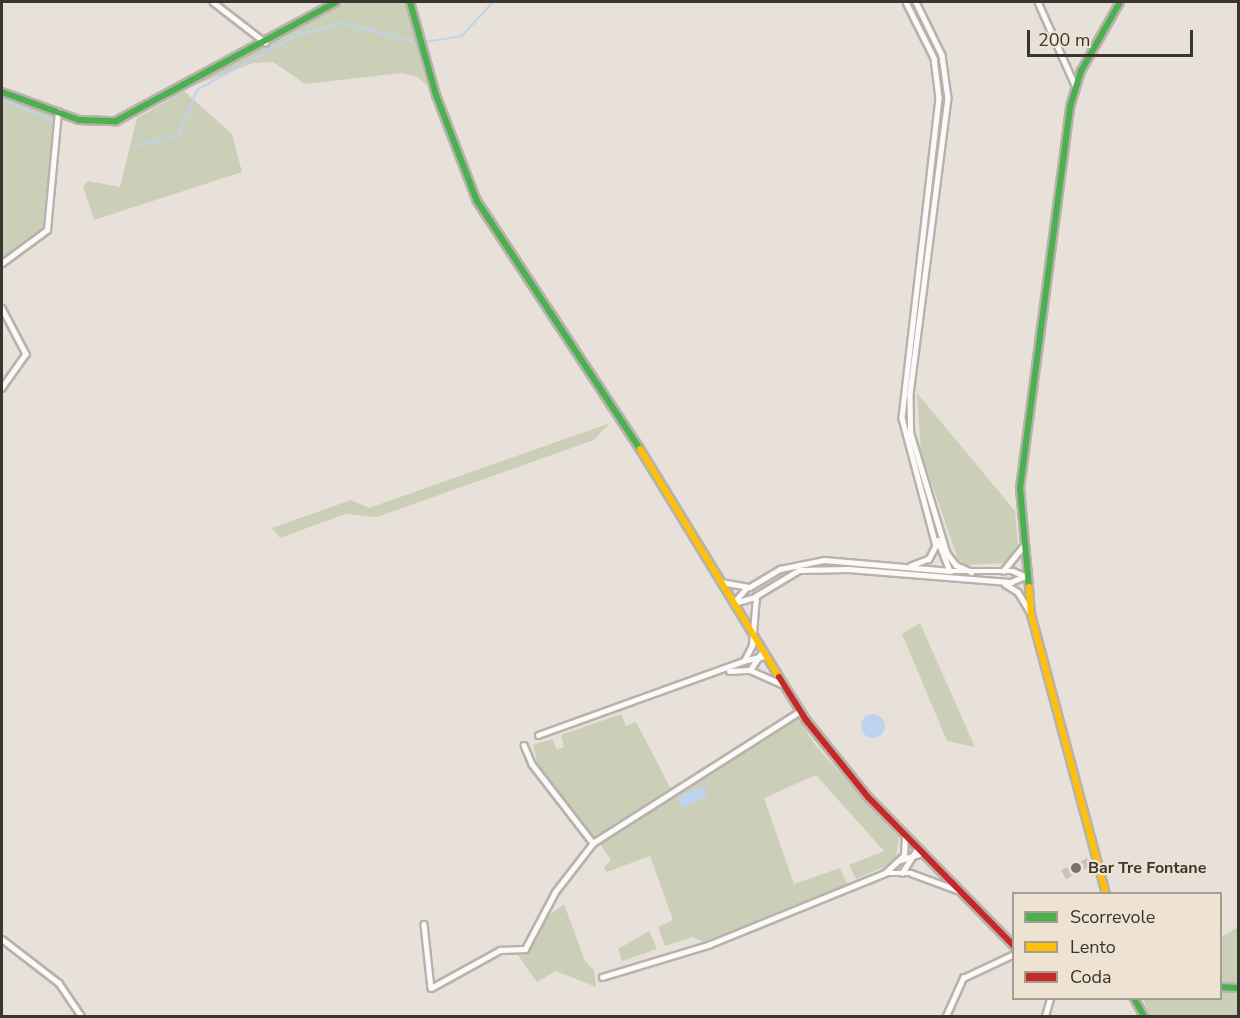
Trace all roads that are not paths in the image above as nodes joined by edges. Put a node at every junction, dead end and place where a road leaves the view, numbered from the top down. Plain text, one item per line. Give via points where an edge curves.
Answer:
1 (213, 2) edge
2 (336, 2) edge
3 (410, 2) edge
4 (906, 2) edge
5 (916, 2) edge
6 (1038, 2) edge
7 (1120, 2) edge
8 (265, 42) junction
9 (1075, 85) junction
10 (2, 92) edge
11 (58, 112) junction
12 (2, 263) edge
13 (2, 308) edge
14 (2, 388) edge
15 (932, 527) junction
16 (1023, 546) junction
17 (947, 553) junction
18 (911, 566) junction
19 (1003, 571) junction
20 (951, 572) junction
21 (972, 572) junction
22 (930, 575) junction
23 (1025, 576) junction
24 (968, 578) junction
25 (1000, 581) junction
26 (721, 582) junction
27 (750, 587) junction
28 (756, 596) junction
29 (734, 603) junction
30 (1031, 614) junction
31 (752, 631) junction
32 (764, 654) junction
33 (744, 661) junction
34 (750, 670) junction
35 (724, 672) junction
36 (785, 686) junction
37 (800, 711) junction
38 (538, 735) dead end
39 (524, 745) dead end
40 (904, 835) junction
41 (593, 843) junction
42 (918, 852) junction
43 (901, 860) junction
44 (885, 873) junction
45 (902, 873) junction
46 (959, 891) junction
47 (1105, 892) edge
48 (424, 924) dead end
49 (2, 939) edge
50 (1012, 944) edge
51 (1012, 955) edge
52 (603, 977) dead end
53 (1222, 987) edge
54 (1239, 988) edge
55 (1050, 1000) edge
56 (1135, 1000) edge
57 (1139, 1000) edge
58 (1144, 1016) edge
59 (81, 1017) edge
60 (946, 1017) edge
61 (1045, 1017) edge

1 - 8 street
2 - 8 street
3 - 26 street via 436,95 477,201 578,348
4 - 15 street via 934,58 939,86 902,418
5 - 17 street via 942,55 948,98 909,418
6 - 9 street
7 - 9 street
8 - 11 street via 125,119 93,122
9 - 16 street via 1023,443
10 - 11 street
11 - 12 street via 47,230
13 - 14 street via 26,354
15 - 18 street via 933,555
15 - 20 street
16 - 19 street
16 - 23 street
17 - 20 street
17 - 21 street via 956,566
18 - 20 street
18 - 27 street via 810,561
19 - 21 street
19 - 23 street
20 - 21 street
20 - 22 street
20 - 24 street
22 - 24 street
22 - 28 street via 818,567 784,576
23 - 25 street
23 - 30 street
24 - 25 street
25 - 30 street via 1018,591
26 - 27 street
26 - 29 street
27 - 29 street
28 - 29 street
28 - 31 street
29 - 31 street
30 - 47 street
31 - 32 street
31 - 33 street
32 - 33 street
32 - 34 street
32 - 36 street
33 - 35 street
34 - 35 street
34 - 36 street
35 - 38 street
36 - 37 street
37 - 40 street via 833,758
37 - 41 street
39 - 41 street via 532,764
40 - 42 street
40 - 43 street
41 - 48 street via 555,892 522,951 500,950 431,988
42 - 43 street
42 - 45 street
42 - 46 street
43 - 44 street
44 - 45 street
44 - 52 street via 708,945
45 - 46 street
46 - 50 street
49 - 59 street via 59,984
51 - 60 street via 963,978
53 - 54 street
55 - 61 street
56 - 58 street
57 - 58 street

